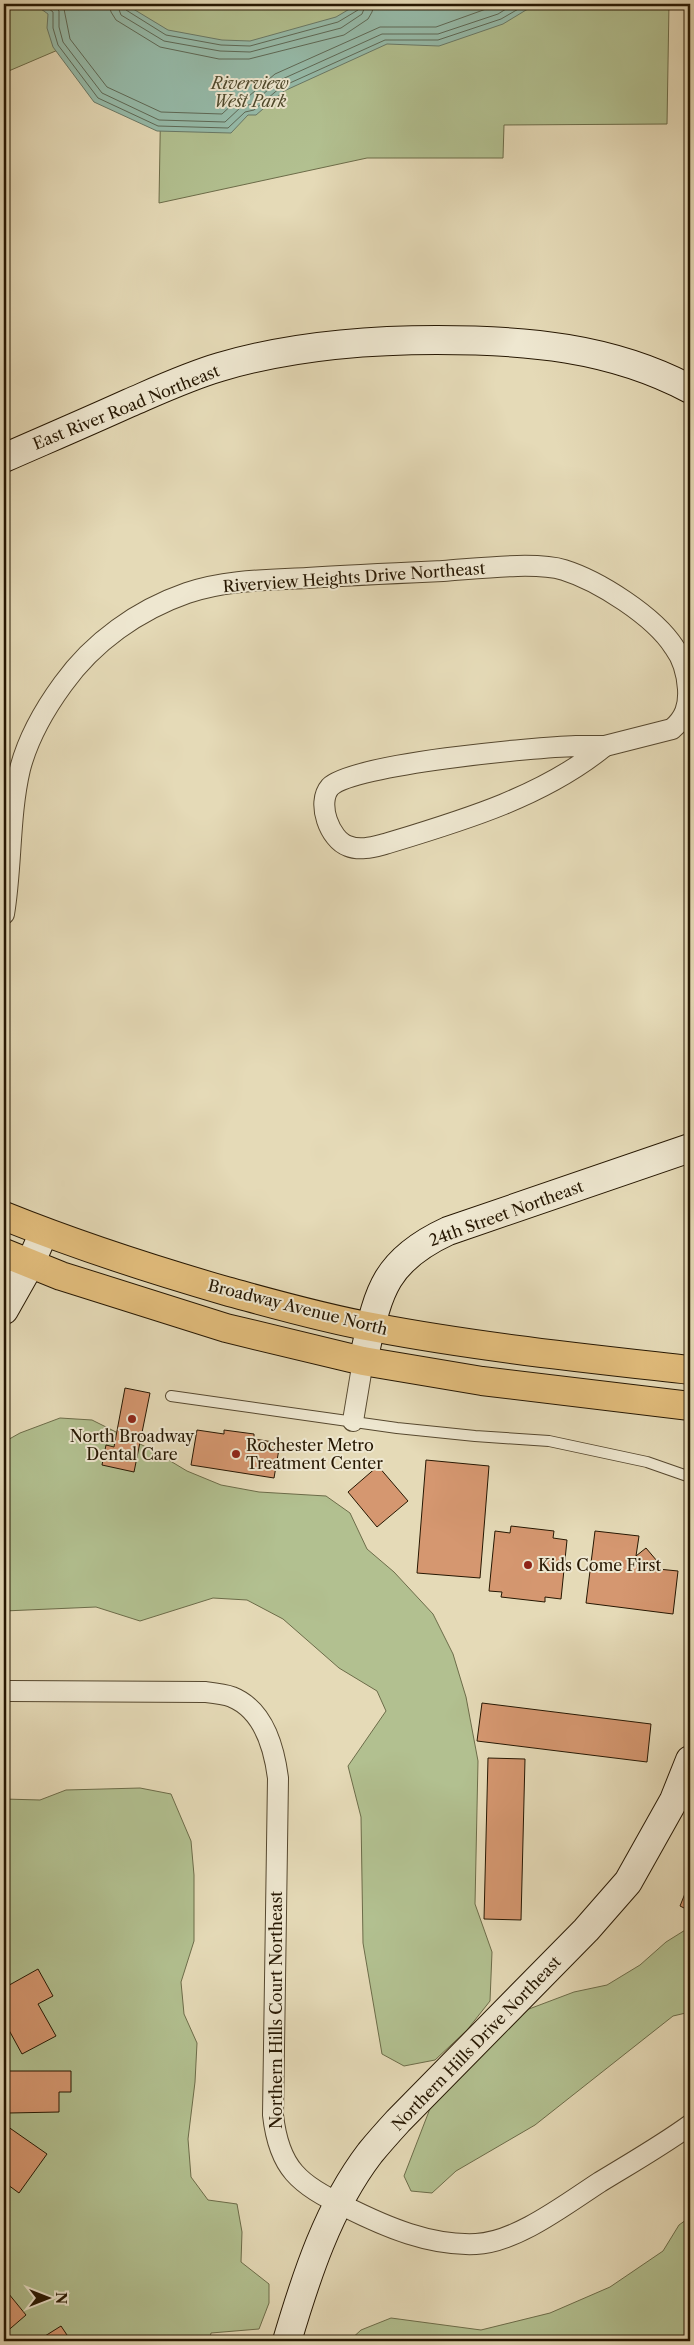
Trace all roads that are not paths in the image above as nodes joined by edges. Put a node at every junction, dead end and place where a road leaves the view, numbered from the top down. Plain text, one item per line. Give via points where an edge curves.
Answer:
1 (690, 389) edge
2 (4, 458) edge
3 (604, 746) junction
4 (4, 914) edge
5 (690, 1148) edge
6 (4, 1216) edge
7 (44, 1232) junction
8 (4, 1253) edge
9 (30, 1264) junction
10 (4, 1310) edge
11 (371, 1327) junction
12 (363, 1361) junction
13 (690, 1370) edge
14 (171, 1396) dead end
15 (690, 1406) edge
16 (353, 1421) junction
17 (690, 1477) edge
18 (9, 1690) dead end
19 (690, 1760) edge
20 (690, 2125) edge
21 (339, 2204) junction
22 (286, 2341) edge

1 - 2 street, East River Road Northeast via 613,358 555,345 440,340 322,345 251,359 194,376
3 - 3 street, Riverview Heights Drive Northeast via 514,749 353,776 330,788 326,796 327,821 340,842 348,846 370,848 385,844 487,810 540,788 569,773
3 - 4 street, Riverview Heights Drive Northeast via 672,729 681,722 687,710 683,662 659,629 598,585 562,569 509,567 261,580 189,592 140,615 112,633 64,683 34,730 20,770
5 - 11 street, 24th Street Northeast via 448,1231 421,1245 402,1260 388,1279
6 - 7 main road, Broadway Avenue North
7 - 9 street
7 - 11 main road, Broadway Avenue North via 279,1306
8 - 9 main road
9 - 10 street
9 - 12 main road via 226,1328
11 - 12 street, 24th Street Northeast
11 - 13 main road, Broadway Avenue North via 500,1347
12 - 15 main road via 482,1381
12 - 16 street
14 - 16 lane
16 - 17 lane via 475,1436 549,1441 647,1462
18 - 21 street, Northern Hills Court Northeast via 205,1692 232,1697 252,1710 265,1730 274,1748 278,1778 273,2115 276,2137 281,2155 292,2172 308,2186
19 - 21 street, Northern Hills Drive Northeast via 674,1800 628,1882 586,1930 369,2154
20 - 21 street, Northern Hills Court Northeast via 533,2224 504,2238 477,2244 446,2243 405,2233
21 - 22 street, Northern Hills Drive Northeast via 309,2270

